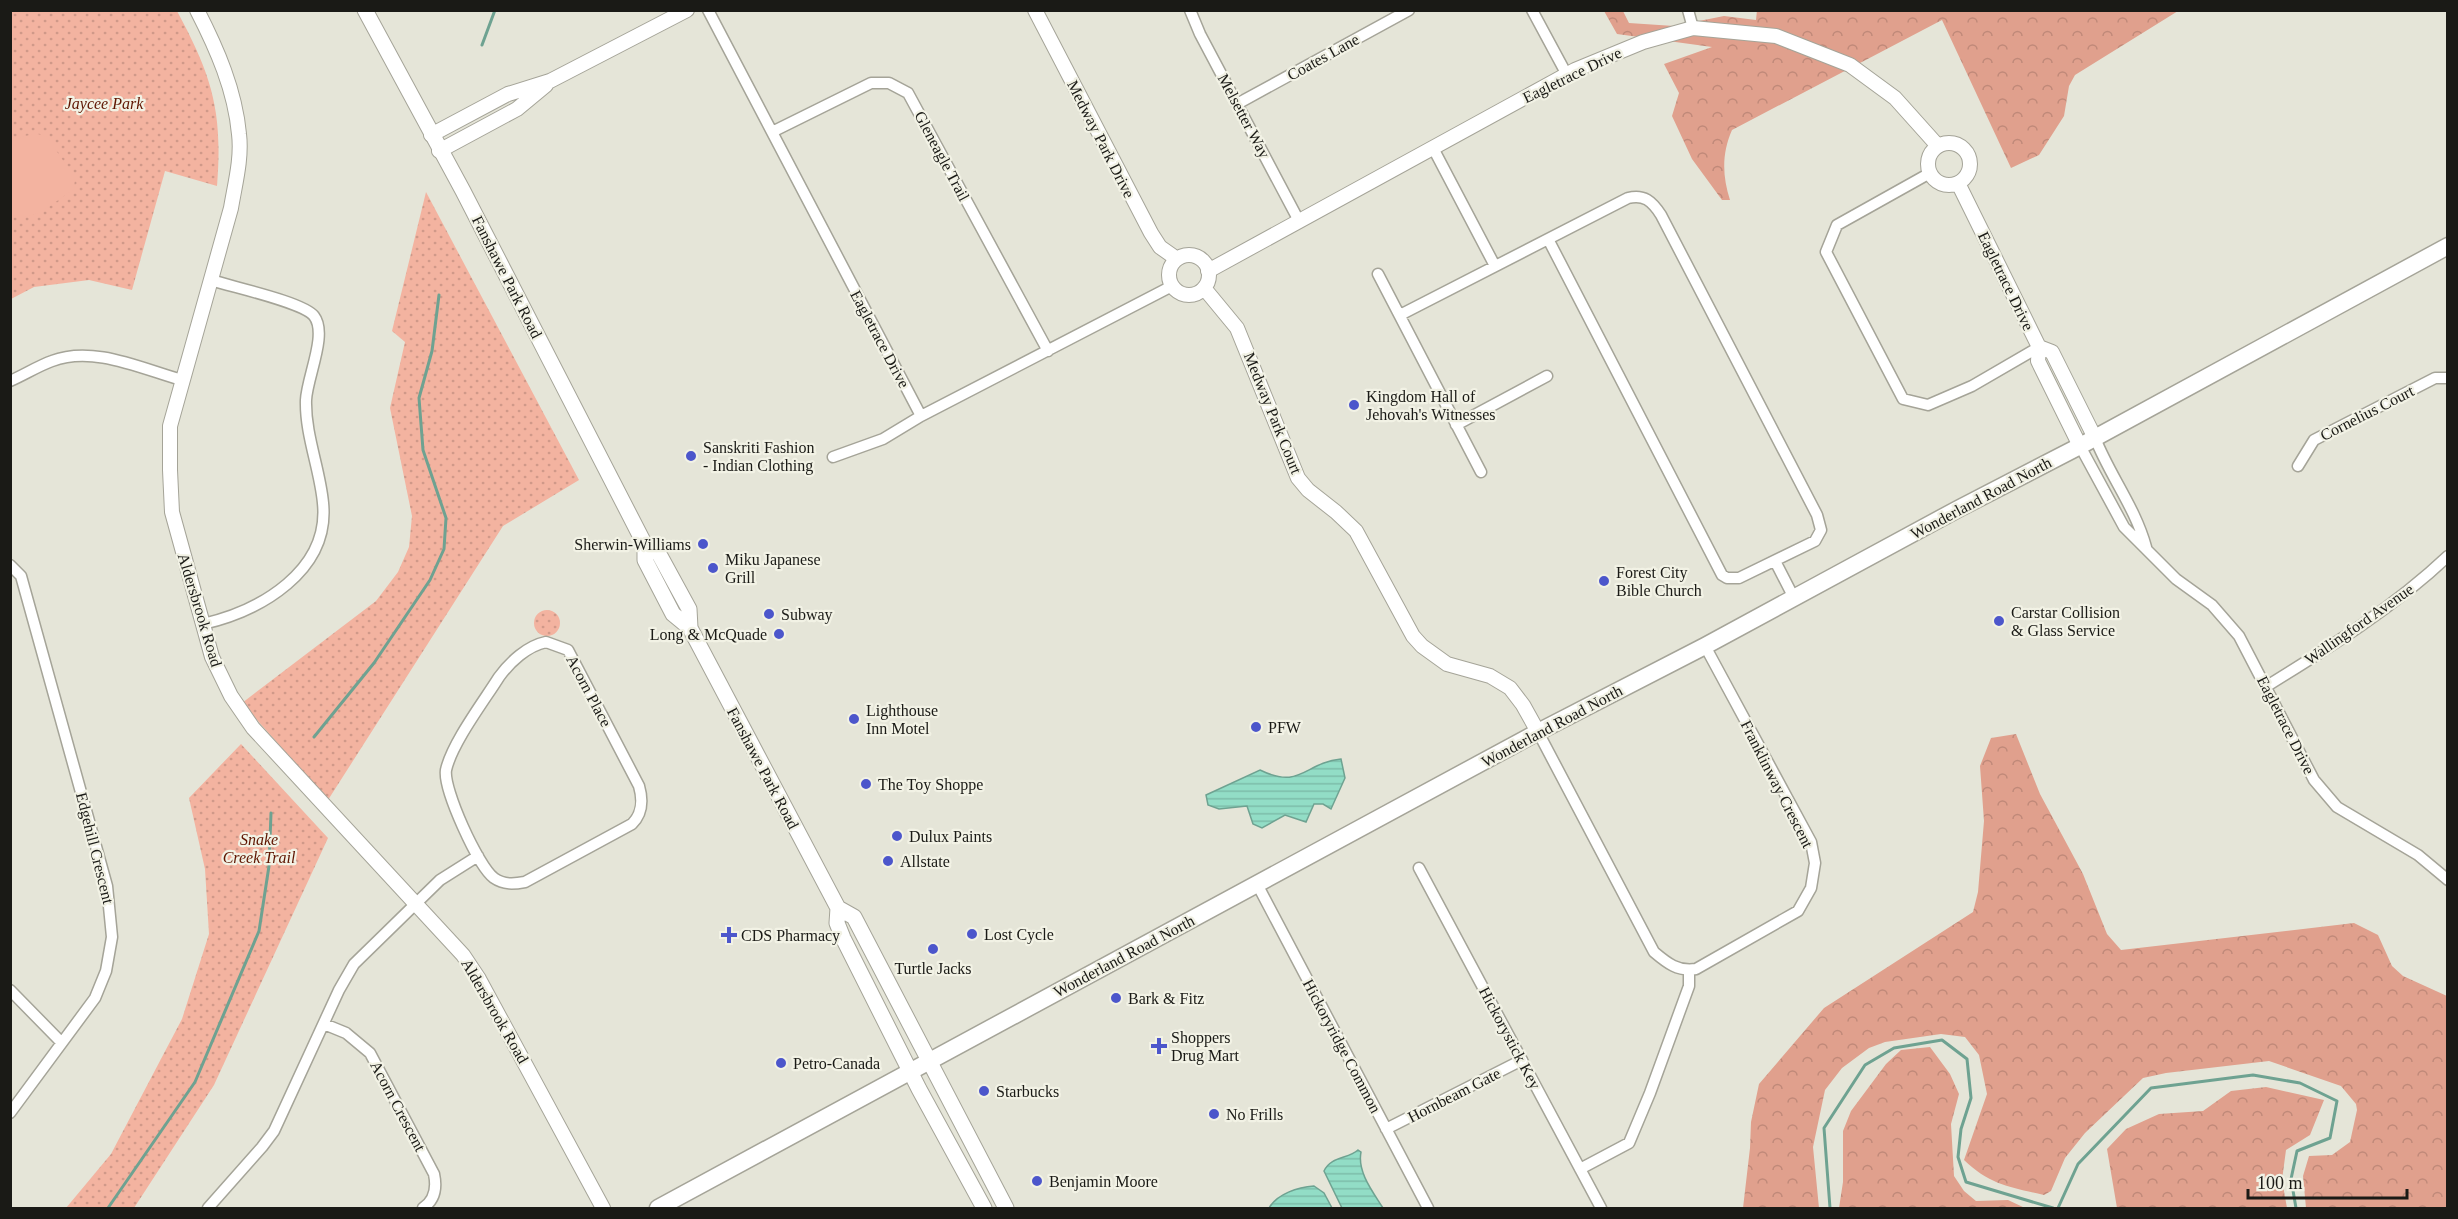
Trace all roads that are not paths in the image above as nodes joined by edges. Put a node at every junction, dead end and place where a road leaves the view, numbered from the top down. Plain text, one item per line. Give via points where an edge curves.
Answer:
1 (197, 10) edge
2 (365, 10) edge
3 (687, 10) edge
4 (708, 10) edge
5 (1035, 10) edge
6 (1190, 10) edge
7 (1409, 10) edge
8 (1532, 10) edge
9 (1688, 10) edge
10 (1693, 28) junction
11 (1567, 75) junction
12 (550, 81) junction
13 (1237, 104) junction
14 (772, 132) junction
15 (431, 135) junction
16 (1938, 146) junction
17 (1433, 148) junction
18 (439, 151) junction
19 (1930, 173) junction
20 (1958, 183) junction
21 (1299, 221) junction
22 (1548, 239) junction
23 (2448, 246) edge
24 (1177, 259) junction
25 (1495, 266) junction
26 (1208, 272) junction
27 (1378, 274) dead end
28 (211, 280) junction
29 (1172, 286) junction
30 (1204, 288) junction
31 (1400, 315) junction
32 (2039, 347) junction
33 (1048, 351) junction
34 (1547, 376) dead end
35 (2448, 378) edge
36 (182, 380) junction
37 (10, 381) edge
38 (921, 416) junction
39 (1456, 425) junction
40 (2095, 438) junction
41 (2080, 446) junction
42 (832, 457) dead end
43 (2298, 466) dead end
44 (1481, 472) dead end
45 (2146, 547) junction
46 (2448, 556) edge
47 (1775, 561) junction
48 (10, 565) edge
49 (1794, 598) junction
50 (203, 624) junction
51 (1705, 646) junction
52 (2266, 686) junction
53 (1538, 732) junction
54 (478, 856) junction
55 (1419, 868) dead end
56 (2448, 880) edge
57 (1257, 884) junction
58 (416, 903) junction
59 (838, 908) junction
60 (1689, 970) junction
61 (10, 990) edge
62 (324, 1024) junction
63 (61, 1042) junction
64 (1522, 1060) junction
65 (930, 1061) junction
66 (911, 1072) junction
67 (10, 1113) edge
68 (1386, 1130) junction
69 (1580, 1169) junction
70 (208, 1209) edge
71 (423, 1209) edge
72 (603, 1209) edge
73 (658, 1209) edge
74 (984, 1209) edge
75 (1006, 1209) edge
76 (1428, 1209) edge
77 (1601, 1209) edge

1 - 28 street, Aldersbrook Road via 232,90 240,135 233,197
2 - 15 main road, Fanshawe Park Road
3 - 12 street
4 - 14 street, Eagletrace Drive
5 - 24 street, Medway Park Drive via 1150,233 1160,247
6 - 13 street, Melsetter Way
7 - 13 street, Coates Lane
8 - 11 street
9 - 10 street
10 - 11 street, Eagletrace Drive via 1643,42
10 - 16 street, Eagletrace Drive via 1776,36 1850,65 1895,98
11 - 17 street, Eagletrace Drive
12 - 15 street via 508,94
12 - 18 street via 518,109
13 - 21 street, Melsetter Way
14 - 33 street, Gleneagle Trail via 871,83 889,84 908,93
14 - 38 street, Eagletrace Drive
15 - 18 main road, Fanshawe Park Road
16 - 19 street via 1929,156
16 - 20 street via 1952,143 1968,154 1968,174
17 - 21 street, Eagletrace Drive
17 - 25 street
18 - 59 main road, Fanshawe Park Road via 645,545 659,554 689,609 690,628
19 - 20 street via 1944,185
19 - 32 street via 1837,225 1826,252 1904,399 1929,405 1972,386
20 - 32 street, Eagletrace Drive
21 - 26 street, Eagletrace Drive
22 - 25 street
22 - 47 street via 1722,575 1739,578
22 - 47 street via 1637,195 1655,206 1817,515 1821,530 1815,541
23 - 40 main road, Wonderland Road North
24 - 26 street via 1192,256 1205,264
24 - 29 street via 1169,272
25 - 31 street
26 - 30 street
27 - 31 street
28 - 36 street, Aldersbrook Road
28 - 50 street via 307,309 317,320 319,337 306,401 324,516 320,539 305,568 287,585 246,611
29 - 30 street via 1185,295
29 - 33 street
30 - 53 street, Medway Park Court via 1237,327 1298,478 1356,531 1413,636 1447,663 1490,676 1510,687
31 - 39 street
32 - 40 street, Eagletrace Drive via 2052,352
32 - 41 street, Eagletrace Drive via 2038,361
33 - 38 street
34 - 39 street
35 - 43 street, Cornelius Court via 2435,378 2314,440
36 - 37 street via 82,355 53,360
36 - 50 street, Aldersbrook Road via 170,426 172,512
38 - 42 street via 883,438
39 - 44 street
40 - 41 main road, Wonderland Road North
40 - 45 street, Eagletrace Drive via 2139,521
41 - 45 street, Eagletrace Drive via 2124,527
41 - 49 main road, Wonderland Road North
45 - 52 street, Eagletrace Drive via 2176,579 2212,606 2239,636
46 - 52 street, Wallingford Avenue via 2342,640
47 - 49 street
48 - 63 street, Edgehill Crescent via 21,576 110,908 112,938 106,971 95,998
49 - 51 main road, Wonderland Road North
50 - 58 street, Aldersbrook Road via 221,677 253,728
51 - 53 main road, Wonderland Road North
51 - 60 street, Franklinway Crescent via 1810,842 1815,863 1811,888 1798,911
52 - 56 street, Eagletrace Drive via 2314,780 2337,807 2418,855
53 - 57 main road, Wonderland Road North
53 - 60 street via 1654,952 1667,964
54 - 54 street, Acorn Place via 498,880 525,882 632,824 641,808 639,786 568,650 554,643 531,647 507,666 447,765 449,796
54 - 58 street via 440,880
55 - 64 street, Hickorystick Key
57 - 65 main road, Wonderland Road North
57 - 68 street, Hickoryridge Common
58 - 62 street via 354,964
58 - 72 street, Aldersbrook Road via 479,979
59 - 65 main road, Fanshawe Park Road via 854,917
59 - 66 main road, Fanshawe Park Road via 837,923
60 - 69 street via 1689,986 1629,1143
61 - 63 street
62 - 70 street via 274,1131
62 - 71 street, Acorn Crescent via 359,1043 377,1065 434,1174 435,1193
63 - 67 street, Edgehill Crescent
64 - 68 street, Hornbeam Gate
64 - 69 street, Hickorystick Key
65 - 66 main road, Wonderland Road North
65 - 75 main road, Fanshawe Park Road
66 - 73 main road, Wonderland Road North
66 - 74 main road, Fanshawe Park Road
68 - 76 street, Hickoryridge Common
69 - 77 street, Hickorystick Key

